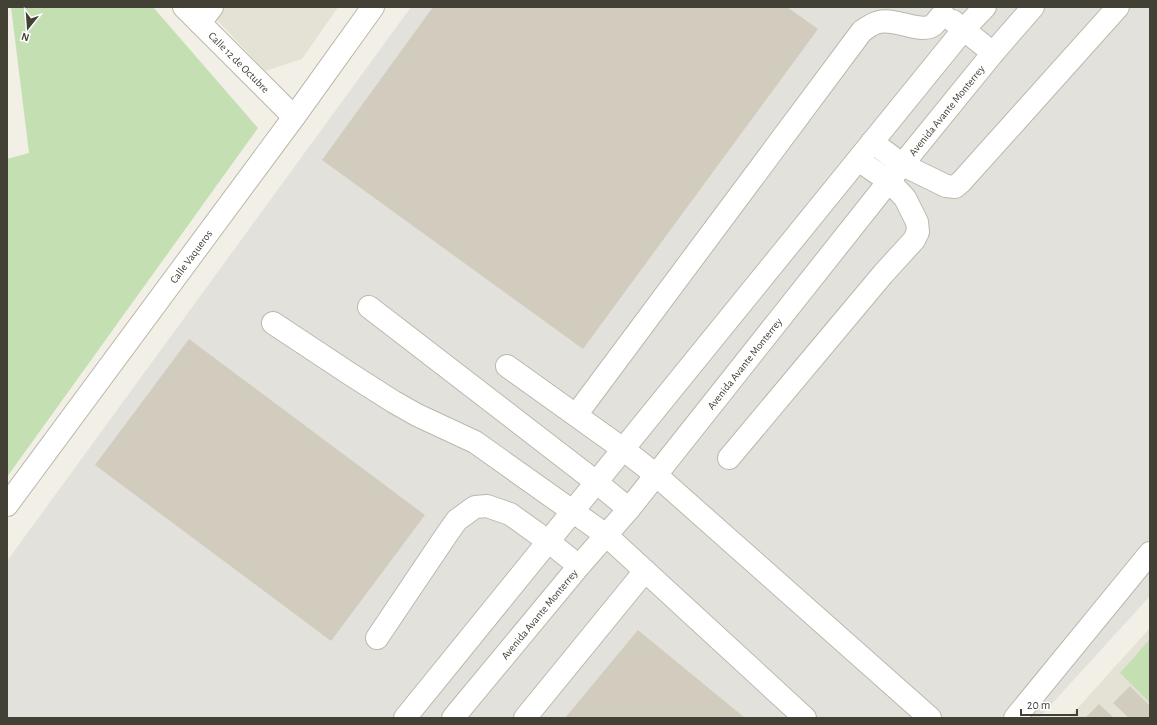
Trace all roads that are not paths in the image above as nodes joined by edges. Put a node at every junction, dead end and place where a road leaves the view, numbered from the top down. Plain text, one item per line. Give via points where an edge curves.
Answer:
1 (184, 7) edge
2 (372, 7) edge
3 (985, 7) edge
4 (1033, 7) edge
5 (1118, 7) edge
6 (938, 11) edge
7 (206, 15) edge
8 (964, 29) junction
9 (993, 53) junction
10 (294, 117) junction
11 (872, 142) junction
12 (858, 160) junction
13 (903, 165) junction
14 (889, 181) junction
15 (369, 307) dead end
16 (273, 323) dead end
17 (507, 366) dead end
18 (576, 415) junction
19 (623, 449) junction
20 (729, 458) dead end
21 (656, 475) junction
22 (596, 482) junction
23 (7, 505) edge
24 (629, 508) junction
25 (573, 512) junction
26 (606, 535) junction
27 (549, 542) junction
28 (1150, 553) edge
29 (579, 566) junction
30 (645, 571) junction
31 (378, 638) dead end
32 (405, 718) edge
33 (453, 718) edge
34 (525, 718) edge
35 (805, 718) edge
36 (930, 718) edge
37 (1015, 718) edge

1 - 7 street, Calle 12 de Octubre
2 - 10 street, Calle Vaqueros
3 - 8 street
4 - 9 street, Avenida Avante Monterrey
5 - 13 street via 962,182 955,187 946,186
6 - 8 street
6 - 18 street via 932,25 925,28 891,21 878,22 862,32
7 - 10 street, Calle 12 de Octubre
8 - 9 street
8 - 11 street
9 - 13 street, Avenida Avante Monterrey
10 - 23 street, Calle Vaqueros
11 - 12 street
11 - 13 street
12 - 14 street
12 - 19 street
13 - 14 street, Avenida Avante Monterrey
14 - 20 street via 905,198 914,217 918,232 914,240
14 - 21 street, Avenida Avante Monterrey
15 - 22 street
16 - 25 street via 394,402 475,442
17 - 18 street
18 - 19 street
19 - 21 street
19 - 22 street
21 - 24 street, Avenida Avante Monterrey
21 - 36 street
22 - 24 street
22 - 25 street
24 - 26 street, Avenida Avante Monterrey
25 - 26 street
25 - 27 street
26 - 29 street, Avenida Avante Monterrey
26 - 30 street
27 - 29 street
27 - 31 street via 510,514 487,506 476,507 458,520 451,529
27 - 32 street
28 - 37 street
29 - 33 street, Avenida Avante Monterrey
30 - 34 street
30 - 35 street

